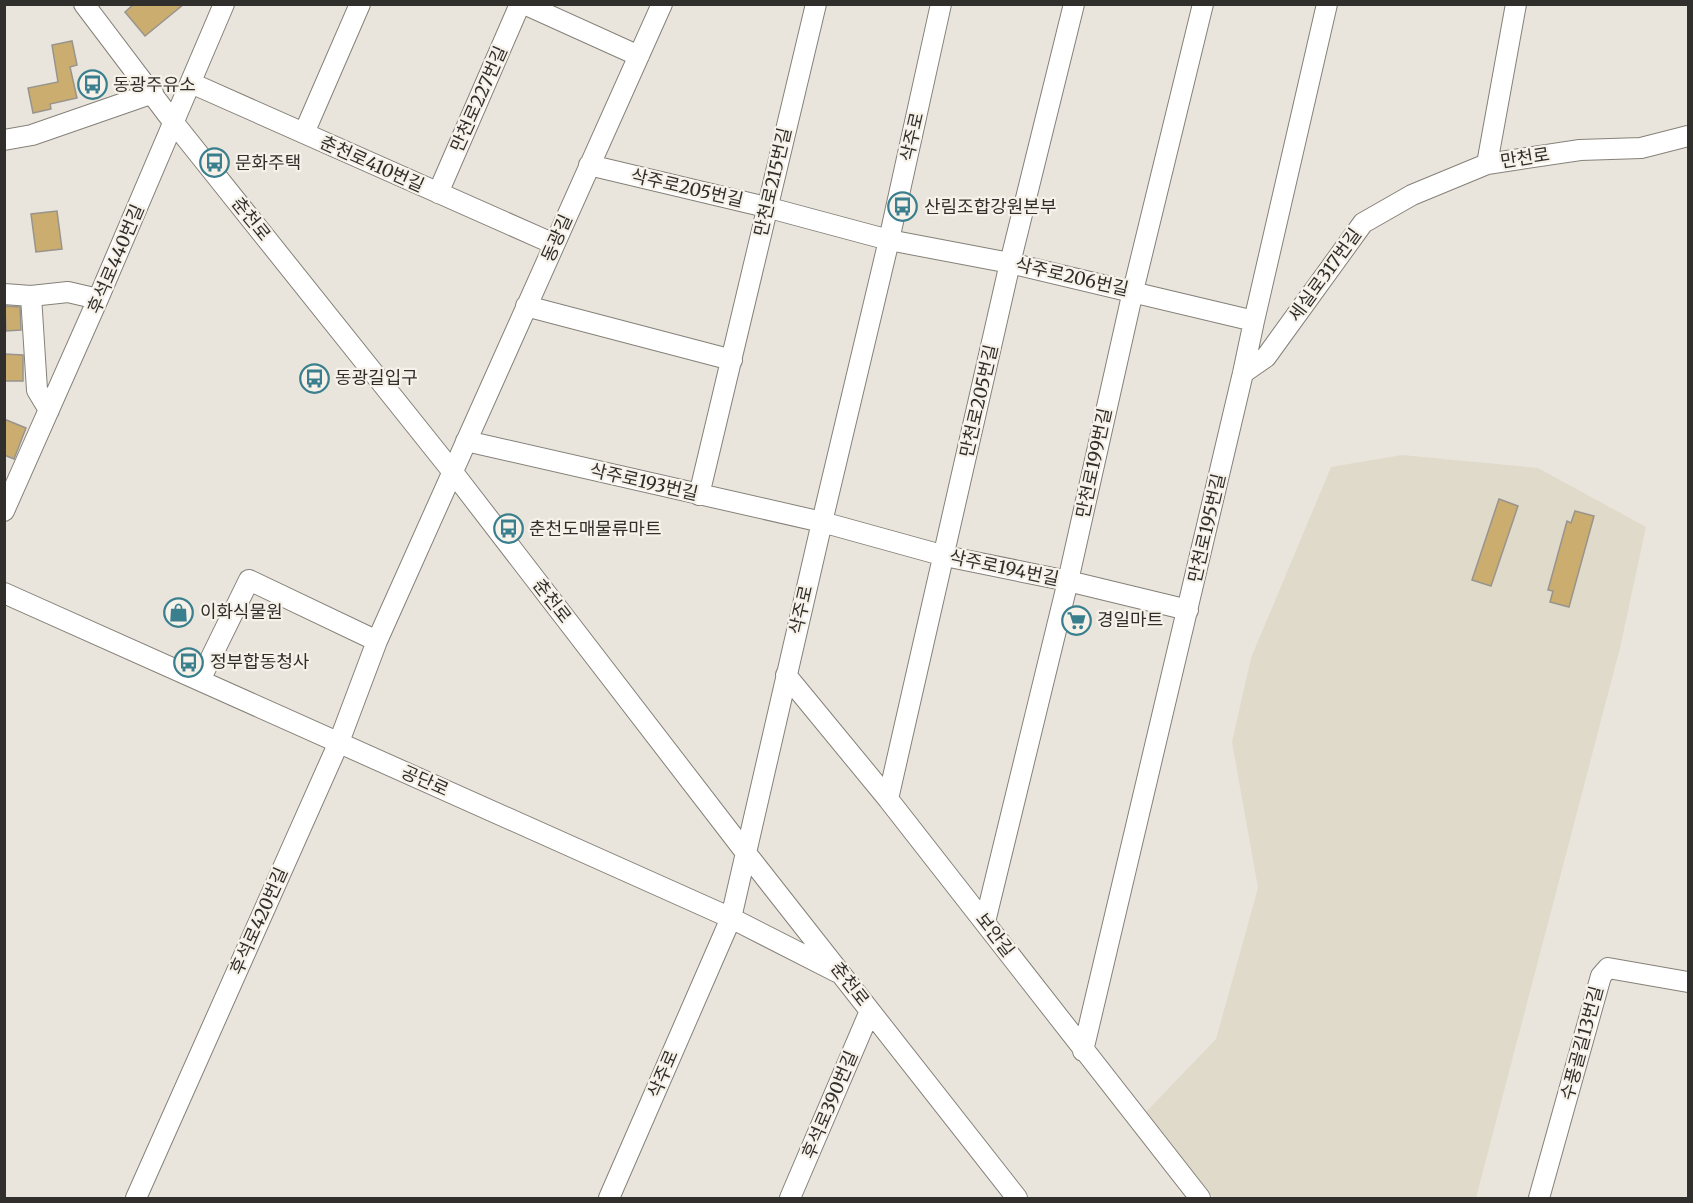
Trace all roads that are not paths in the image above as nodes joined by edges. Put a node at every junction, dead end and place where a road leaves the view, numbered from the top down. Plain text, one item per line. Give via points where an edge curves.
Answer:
1 (84, 4) edge
2 (224, 4) edge
3 (360, 4) edge
4 (522, 4) edge
5 (662, 4) edge
6 (816, 4) edge
7 (941, 4) edge
8 (1074, 4) edge
9 (1203, 4) edge
10 (1327, 4) edge
11 (1516, 4) edge
12 (639, 56) junction
13 (191, 83) junction
14 (153, 93) junction
15 (174, 123) junction
16 (304, 133) junction
17 (1689, 136) edge
18 (4, 140) edge
19 (1487, 164) junction
20 (590, 165) junction
21 (438, 192) junction
22 (766, 207) junction
23 (889, 240) junction
24 (554, 244) junction
25 (1010, 262) junction
26 (1133, 291) junction
27 (4, 294) edge
28 (32, 296) junction
29 (98, 299) junction
30 (526, 306) junction
31 (1254, 321) junction
32 (732, 360) junction
33 (1244, 373) junction
34 (49, 410) junction
35 (466, 441) junction
36 (452, 471) junction
37 (699, 495) junction
38 (4, 511) edge
39 (822, 522) junction
40 (945, 556) junction
41 (1068, 581) junction
42 (4, 593) edge
43 (1188, 610) junction
44 (377, 641) junction
45 (786, 675) junction
46 (200, 680) junction
47 (339, 742) junction
48 (888, 799) junction
49 (746, 853) junction
50 (730, 918) junction
51 (985, 922) junction
52 (842, 975) junction
53 (1689, 982) edge
54 (870, 1011) junction
55 (1083, 1050) junction
56 (136, 1198) edge
57 (609, 1198) edge
58 (790, 1198) edge
59 (1017, 1198) edge
60 (1200, 1198) edge
61 (1539, 1198) edge

1 - 14 street, 춘천로
2 - 13 street, 후석로440번길
3 - 16 street
4 - 12 street
4 - 21 street, 만천로227번길
5 - 12 street, 동광길
6 - 22 street, 만천로215번길
7 - 23 street, 삭주로
8 - 25 street, 만천로205번길
9 - 26 street, 만천로199번길
10 - 31 street, 만천로195번길
11 - 19 street, 만천로
12 - 20 street, 동광길
13 - 15 street, 후석로440번길
13 - 16 street, 춘천로410번길
14 - 15 street, 춘천로
14 - 18 street via 32,135
15 - 29 street, 후석로440번길
15 - 36 street, 춘천로
16 - 21 street, 춘천로410번길
17 - 19 street, 만천로 via 1641,148 1580,150
19 - 33 street, 세실로317번길 via 1412,195 1363,223 1266,357
20 - 22 street, 삭주로205번길
20 - 24 street, 동광길
21 - 24 street, 춘천로410번길
22 - 23 street, 삭주로205번길
22 - 32 street, 만천로215번길
23 - 25 street, 삭주로206번길
23 - 39 street, 삭주로
24 - 30 street, 동광길
25 - 26 street, 삭주로206번길
25 - 40 street, 만천로205번길
26 - 31 street, 삭주로206번길
26 - 41 street, 만천로199번길
27 - 28 street
28 - 29 street via 68,292
28 - 34 street via 38,390
29 - 34 street, 후석로440번길
30 - 32 street
30 - 35 street, 동광길
31 - 33 street, 만천로195번길
32 - 37 street, 만천로215번길
33 - 43 street, 만천로195번길
34 - 38 street, 후석로440번길
35 - 36 street, 동광길
35 - 37 street, 삭주로193번길
36 - 44 street, 후석로420번길
36 - 49 street, 춘천로
37 - 39 street, 삭주로193번길
39 - 40 street, 삭주로194번길
39 - 45 street, 삭주로
40 - 41 street, 삭주로194번길
40 - 48 street, 만천로205번길
41 - 43 street, 삭주로194번길
41 - 51 street, 만천로199번길
42 - 46 street, 공단로
43 - 55 street, 만천로195번길
44 - 46 street via 249,580
44 - 47 street, 후석로420번길
45 - 48 street, 보안길
45 - 49 street, 삭주로
46 - 47 street, 공단로
47 - 50 street, 공단로
47 - 56 street, 후석로420번길
48 - 51 street, 보안길
49 - 50 street, 삭주로
49 - 52 street, 춘천로
50 - 52 street, 공단로
50 - 57 street, 삭주로
51 - 55 street, 보안길
52 - 54 street, 춘천로
53 - 61 street, 수풍골길13번길 via 1608,968 1601,976
54 - 58 street, 후석로390번길
54 - 59 street, 춘천로
55 - 60 street, 보안길

